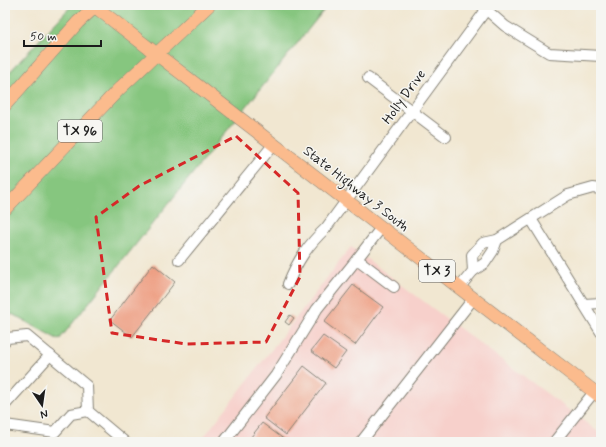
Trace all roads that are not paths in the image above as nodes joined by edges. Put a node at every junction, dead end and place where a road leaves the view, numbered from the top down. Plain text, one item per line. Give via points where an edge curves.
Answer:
1 (209, 5) edge
2 (95, 6) edge
3 (483, 7) edge
4 (156, 54) junction
5 (601, 56) edge
6 (368, 78) dead end
7 (5, 105) edge
8 (410, 112) junction
9 (446, 137) dead end
10 (273, 145) junction
11 (601, 189) edge
12 (345, 200) junction
13 (5, 208) edge
14 (530, 220) junction
15 (381, 228) junction
16 (357, 259) junction
17 (179, 260) dead end
18 (288, 284) dead end
19 (394, 287) dead end
20 (459, 288) junction
21 (473, 299) junction
22 (601, 303) edge
23 (584, 304) junction
24 (601, 332) edge
25 (5, 341) edge
26 (50, 355) junction
27 (597, 395) edge
28 (5, 405) edge
29 (88, 411) junction
30 (5, 425) edge
31 (125, 442) edge
32 (224, 442) edge
33 (361, 442) edge
34 (554, 442) edge

1 - 4 main road, TX 96
2 - 4 main road, State Highway 3 South / TX 3
2 - 7 main road
3 - 5 street via 505,26 549,53
3 - 8 street, Holly Drive
4 - 10 main road, State Highway 3 South / TX 3
4 - 13 main road, TX 96
6 - 8 street
8 - 9 street
8 - 12 street, Holly Drive
10 - 12 main road, State Highway 3 South / TX 3
10 - 17 street
11 - 14 street via 593,188 568,195
12 - 15 main road, State Highway 3 South / TX 3
12 - 18 street, Holly Drive via 296,264
14 - 20 street via 497,240 485,263 473,271
14 - 23 street
15 - 16 street
15 - 20 main road, State Highway 3 South / TX 3
16 - 19 street
16 - 32 street via 317,310 276,376
20 - 21 main road, State Highway 3 South / TX 3
21 - 27 main road, State Highway 3 South / TX 3
21 - 33 street
22 - 23 street
23 - 24 street
25 - 26 street via 7,338 26,336
26 - 28 street
26 - 29 street via 87,386
27 - 34 street
29 - 30 street via 71,414 55,432
29 - 31 street

